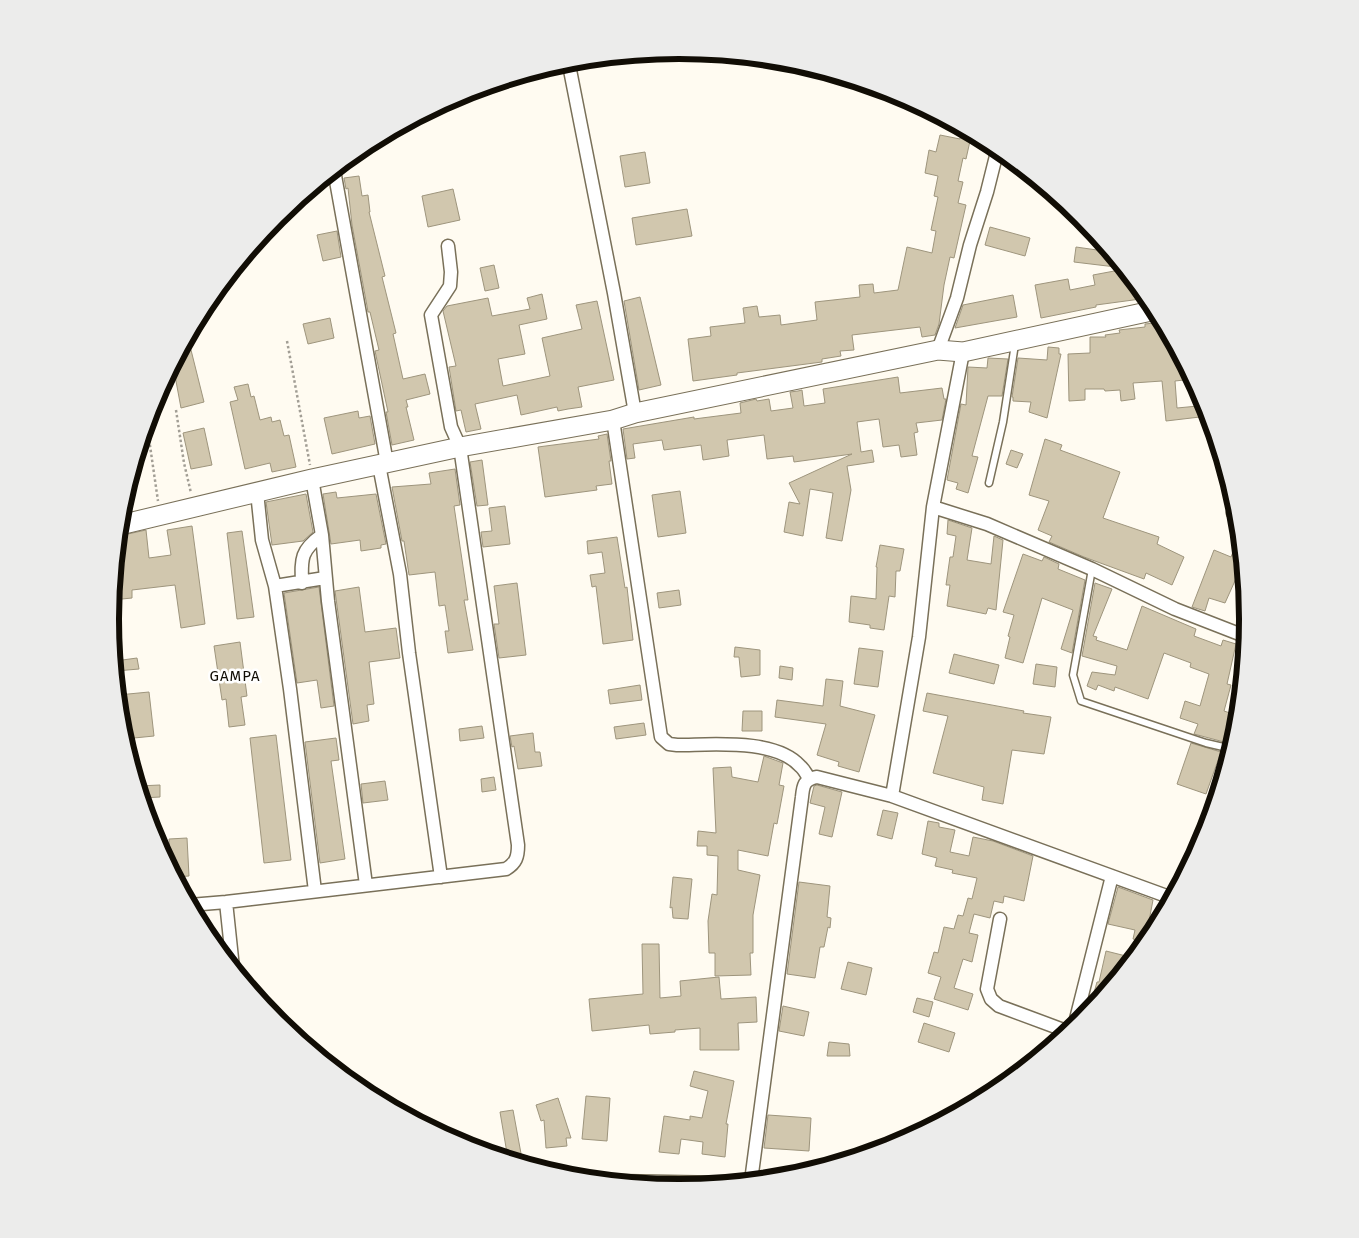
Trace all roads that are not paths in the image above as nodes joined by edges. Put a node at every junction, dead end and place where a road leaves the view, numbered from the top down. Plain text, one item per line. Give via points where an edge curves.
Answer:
1 (570, 70) dead end
2 (996, 157) edge
3 (335, 177) edge
4 (448, 246) dead end
5 (1147, 312) edge
6 (1016, 340) junction
7 (938, 350) junction
8 (964, 352) junction
9 (635, 414) junction
10 (613, 420) junction
11 (460, 447) junction
12 (383, 464) junction
13 (312, 479) junction
14 (989, 483) dead end
15 (257, 492) junction
16 (933, 507) junction
17 (128, 523) edge
18 (322, 535) junction
19 (1092, 569) junction
20 (325, 578) junction
21 (302, 583) junction
22 (274, 586) junction
23 (1240, 634) edge
24 (1225, 747) edge
25 (809, 778) junction
26 (892, 796) junction
27 (442, 876) junction
28 (1112, 876) junction
29 (366, 885) junction
30 (315, 890) junction
31 (1167, 896) edge
32 (226, 902) junction
33 (197, 904) edge
34 (1000, 919) dead end
35 (232, 955) edge
36 (1078, 1013) edge
37 (1061, 1029) edge
38 (752, 1174) edge

1 - 9 street
2 - 7 street via 957,298
3 - 12 street
4 - 11 street via 450,286 431,315 451,427
5 - 6 main road
6 - 8 main road
6 - 14 lane
7 - 8 main road
7 - 9 main road
8 - 16 street
9 - 10 main road
10 - 11 main road
10 - 25 street via 661,737 669,744 677,745 769,749 789,757
11 - 12 main road
11 - 27 street via 518,855 515,864 506,869
12 - 13 main road
12 - 27 street
13 - 15 main road
13 - 18 street
15 - 17 main road
15 - 22 street via 262,540
16 - 19 street via 987,524
16 - 26 street via 919,637
18 - 20 street
18 - 21 street via 310,544 301,559
19 - 23 street via 1175,609
19 - 24 lane via 1073,675 1080,701
20 - 21 street
20 - 29 street
21 - 22 street
22 - 30 street
25 - 26 street via 817,777
25 - 38 street via 802,791
26 - 28 street
27 - 29 street
28 - 31 street
28 - 36 street
29 - 30 street
30 - 32 street
32 - 33 street
32 - 35 street
34 - 37 street via 987,989 991,999 999,1006

